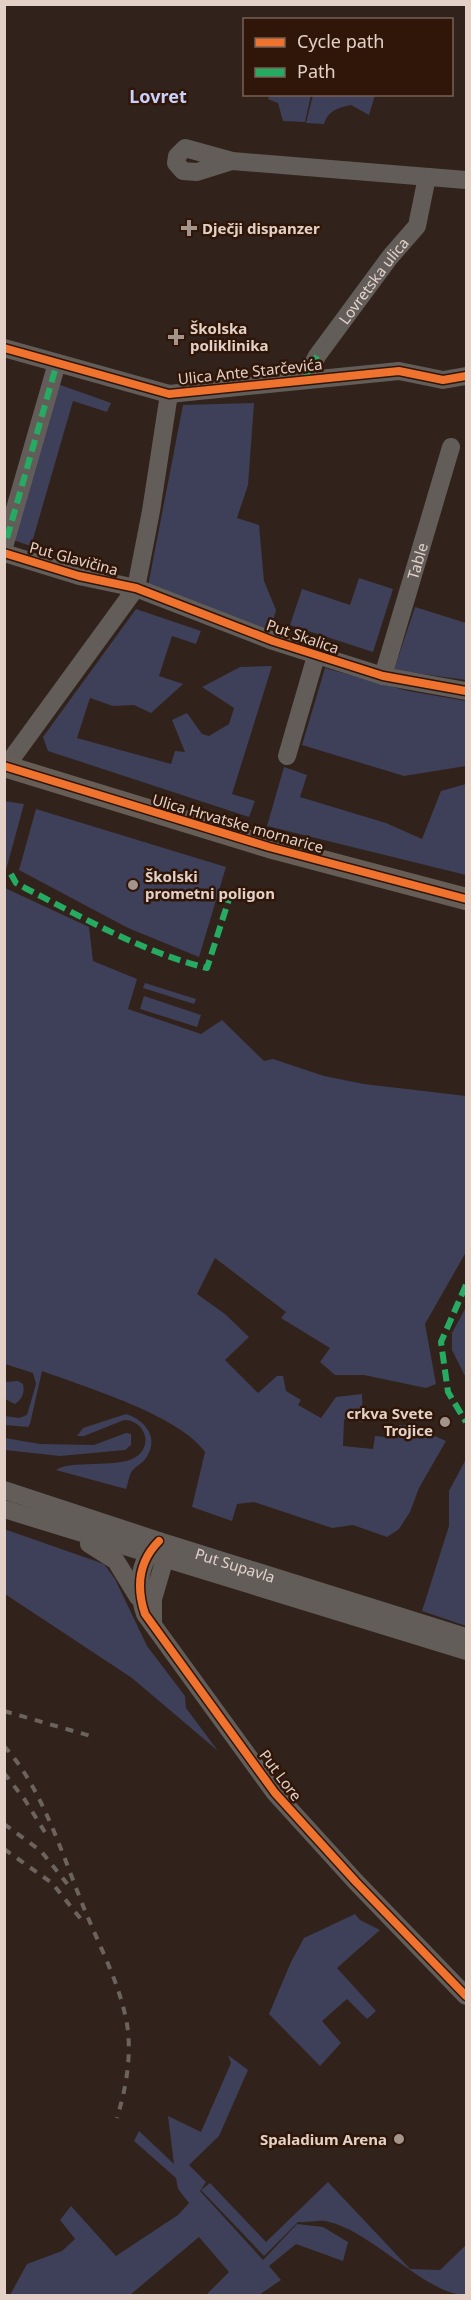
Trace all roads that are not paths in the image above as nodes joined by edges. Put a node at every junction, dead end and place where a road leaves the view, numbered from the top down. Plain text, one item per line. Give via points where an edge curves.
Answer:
1 (232, 161) dead end
2 (427, 177) junction
3 (466, 180) edge
4 (4, 348) edge
5 (57, 363) junction
6 (466, 376) edge
7 (304, 379) junction
8 (169, 393) junction
9 (451, 447) dead end
10 (5, 546) edge
11 (136, 588) junction
12 (316, 656) junction
13 (383, 676) junction
14 (466, 691) edge
15 (287, 756) dead end
16 (5, 767) edge
17 (466, 899) edge
18 (4, 1490) edge
19 (4, 1509) edge
20 (62, 1527) junction
21 (157, 1551) junction
22 (140, 1601) junction
23 (153, 1627) junction
24 (466, 1636) edge
25 (466, 1651) edge
26 (466, 1996) edge

1 - 2 street
2 - 3 street
2 - 7 street, Lovretska ulica via 417,226 390,257
4 - 5 street, Ulica Ante Starčevića
5 - 8 street, Ulica Ante Starčevića
5 - 10 street, Put Glavičina
6 - 7 street, Ulica Ante Starčevića via 443,380 399,371
7 - 8 street, Ulica Ante Starčevića
8 - 11 street, Ulica Ante Starčevića
9 - 13 street, Table
10 - 11 street, Put Glavičina via 79,576
11 - 12 street, Put Skalica
11 - 16 street, Ulica Ante Starčevića
12 - 13 street, Put Skalica
12 - 15 street
13 - 14 street, Put Skalica
16 - 17 main road, Ulica Hrvatske mornarice via 258,844
18 - 21 street, Put Supavla
19 - 20 street, Put Supavla
20 - 21 street, Put Supavla
20 - 22 street, Put Lore via 116,1561
21 - 22 street via 140,1578
21 - 23 street
21 - 24 street, Put Supavla
21 - 25 street, Put Supavla
22 - 23 street, Put Lore
23 - 26 street, Put Lore via 289,1810

